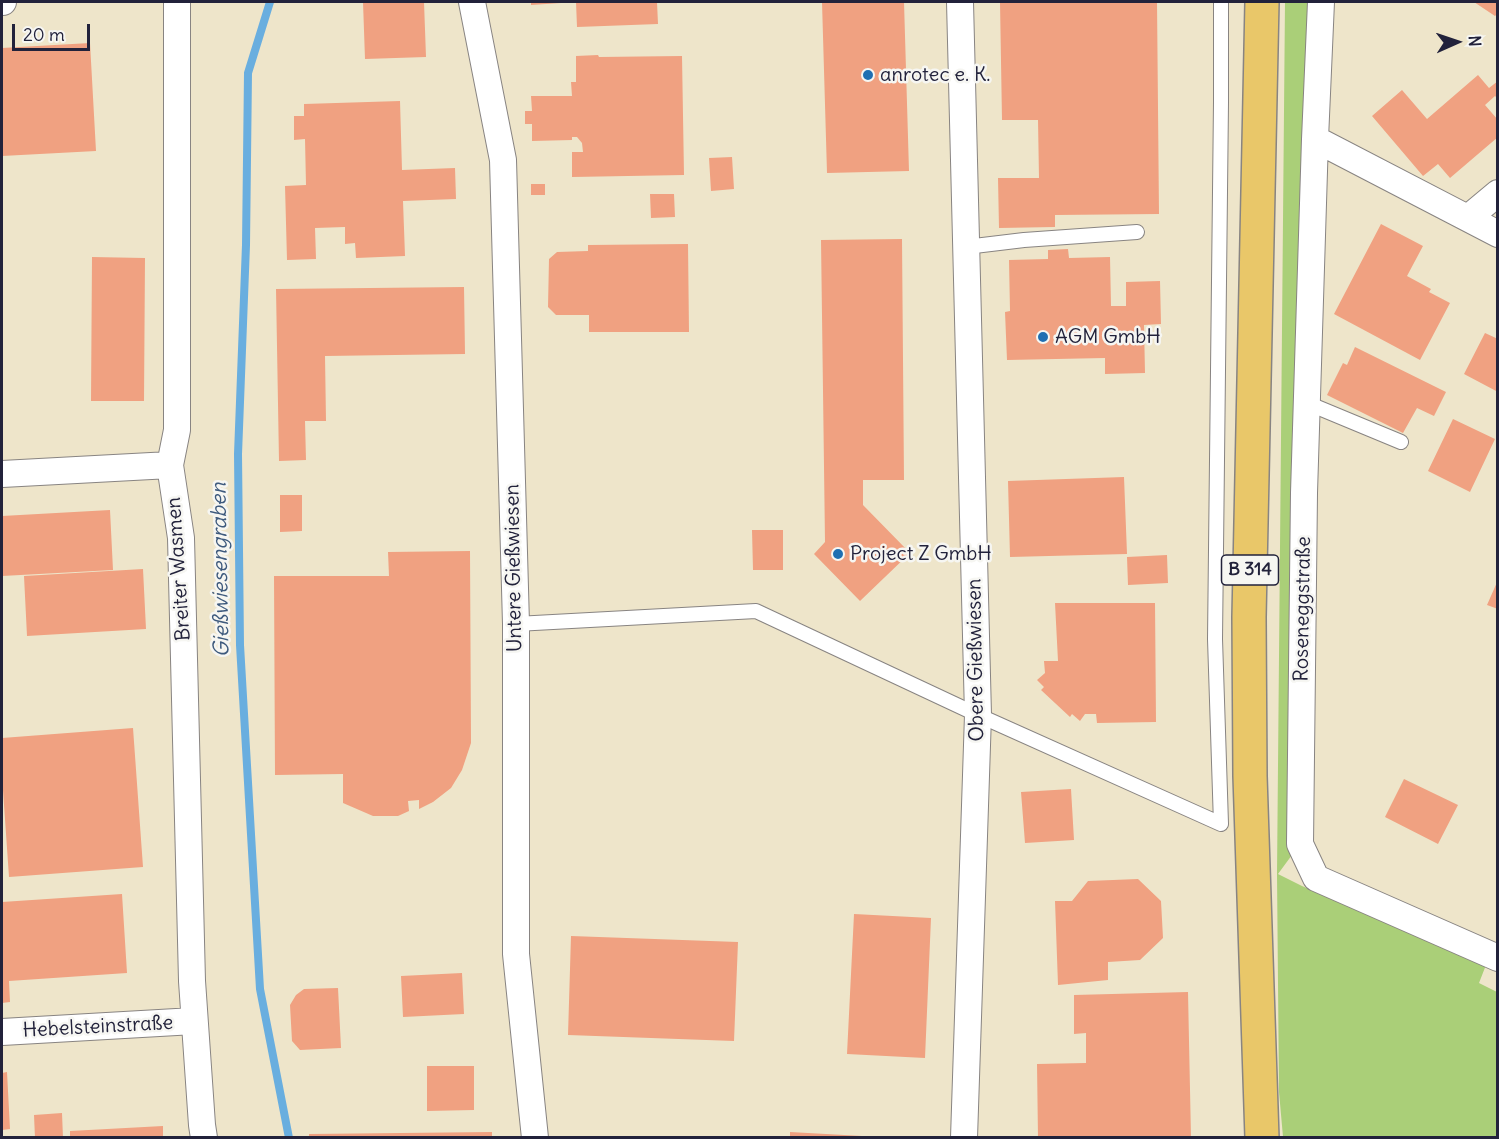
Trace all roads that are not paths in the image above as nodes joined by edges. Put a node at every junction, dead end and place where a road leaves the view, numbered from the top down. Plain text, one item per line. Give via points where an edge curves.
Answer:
1 (177, 2) edge
2 (472, 2) edge
3 (960, 2) edge
4 (1221, 2) edge
5 (1262, 2) edge
6 (1321, 2) edge
7 (1315, 139) junction
8 (1497, 193) edge
9 (1468, 218) junction
10 (1137, 232) dead end
11 (1497, 234) edge
12 (966, 247) junction
13 (1307, 403) junction
14 (1401, 442) dead end
15 (170, 465) junction
16 (2, 474) edge
17 (516, 624) junction
18 (978, 715) junction
19 (1497, 958) edge
20 (194, 1021) junction
21 (2, 1032) edge
22 (204, 1137) edge
23 (535, 1137) edge
24 (964, 1137) edge
25 (1262, 1137) edge

1 - 15 street, Breiter Wasmen via 177,430
2 - 17 street, Untere Gießwiesen via 503,160
3 - 12 street, Obere Gießwiesen
4 - 18 lane via 1215,639 1221,824
5 - 25 main road, B 314 via 1249,617
6 - 7 street, Roseneggstraße
7 - 9 street
7 - 13 street, Roseneggstraße
8 - 9 street
9 - 11 street
10 - 12 lane
12 - 18 street, Obere Gießwiesen
13 - 14 lane
13 - 19 street, Roseneggstraße via 1300,844 1316,878
15 - 16 street
15 - 20 street, Breiter Wasmen via 181,538
17 - 18 lane via 756,611
17 - 23 street, Untere Gießwiesen via 516,954
18 - 24 street, Obere Gießwiesen
20 - 21 street, Hebelsteinstraße
20 - 22 street, Breiter Wasmen

